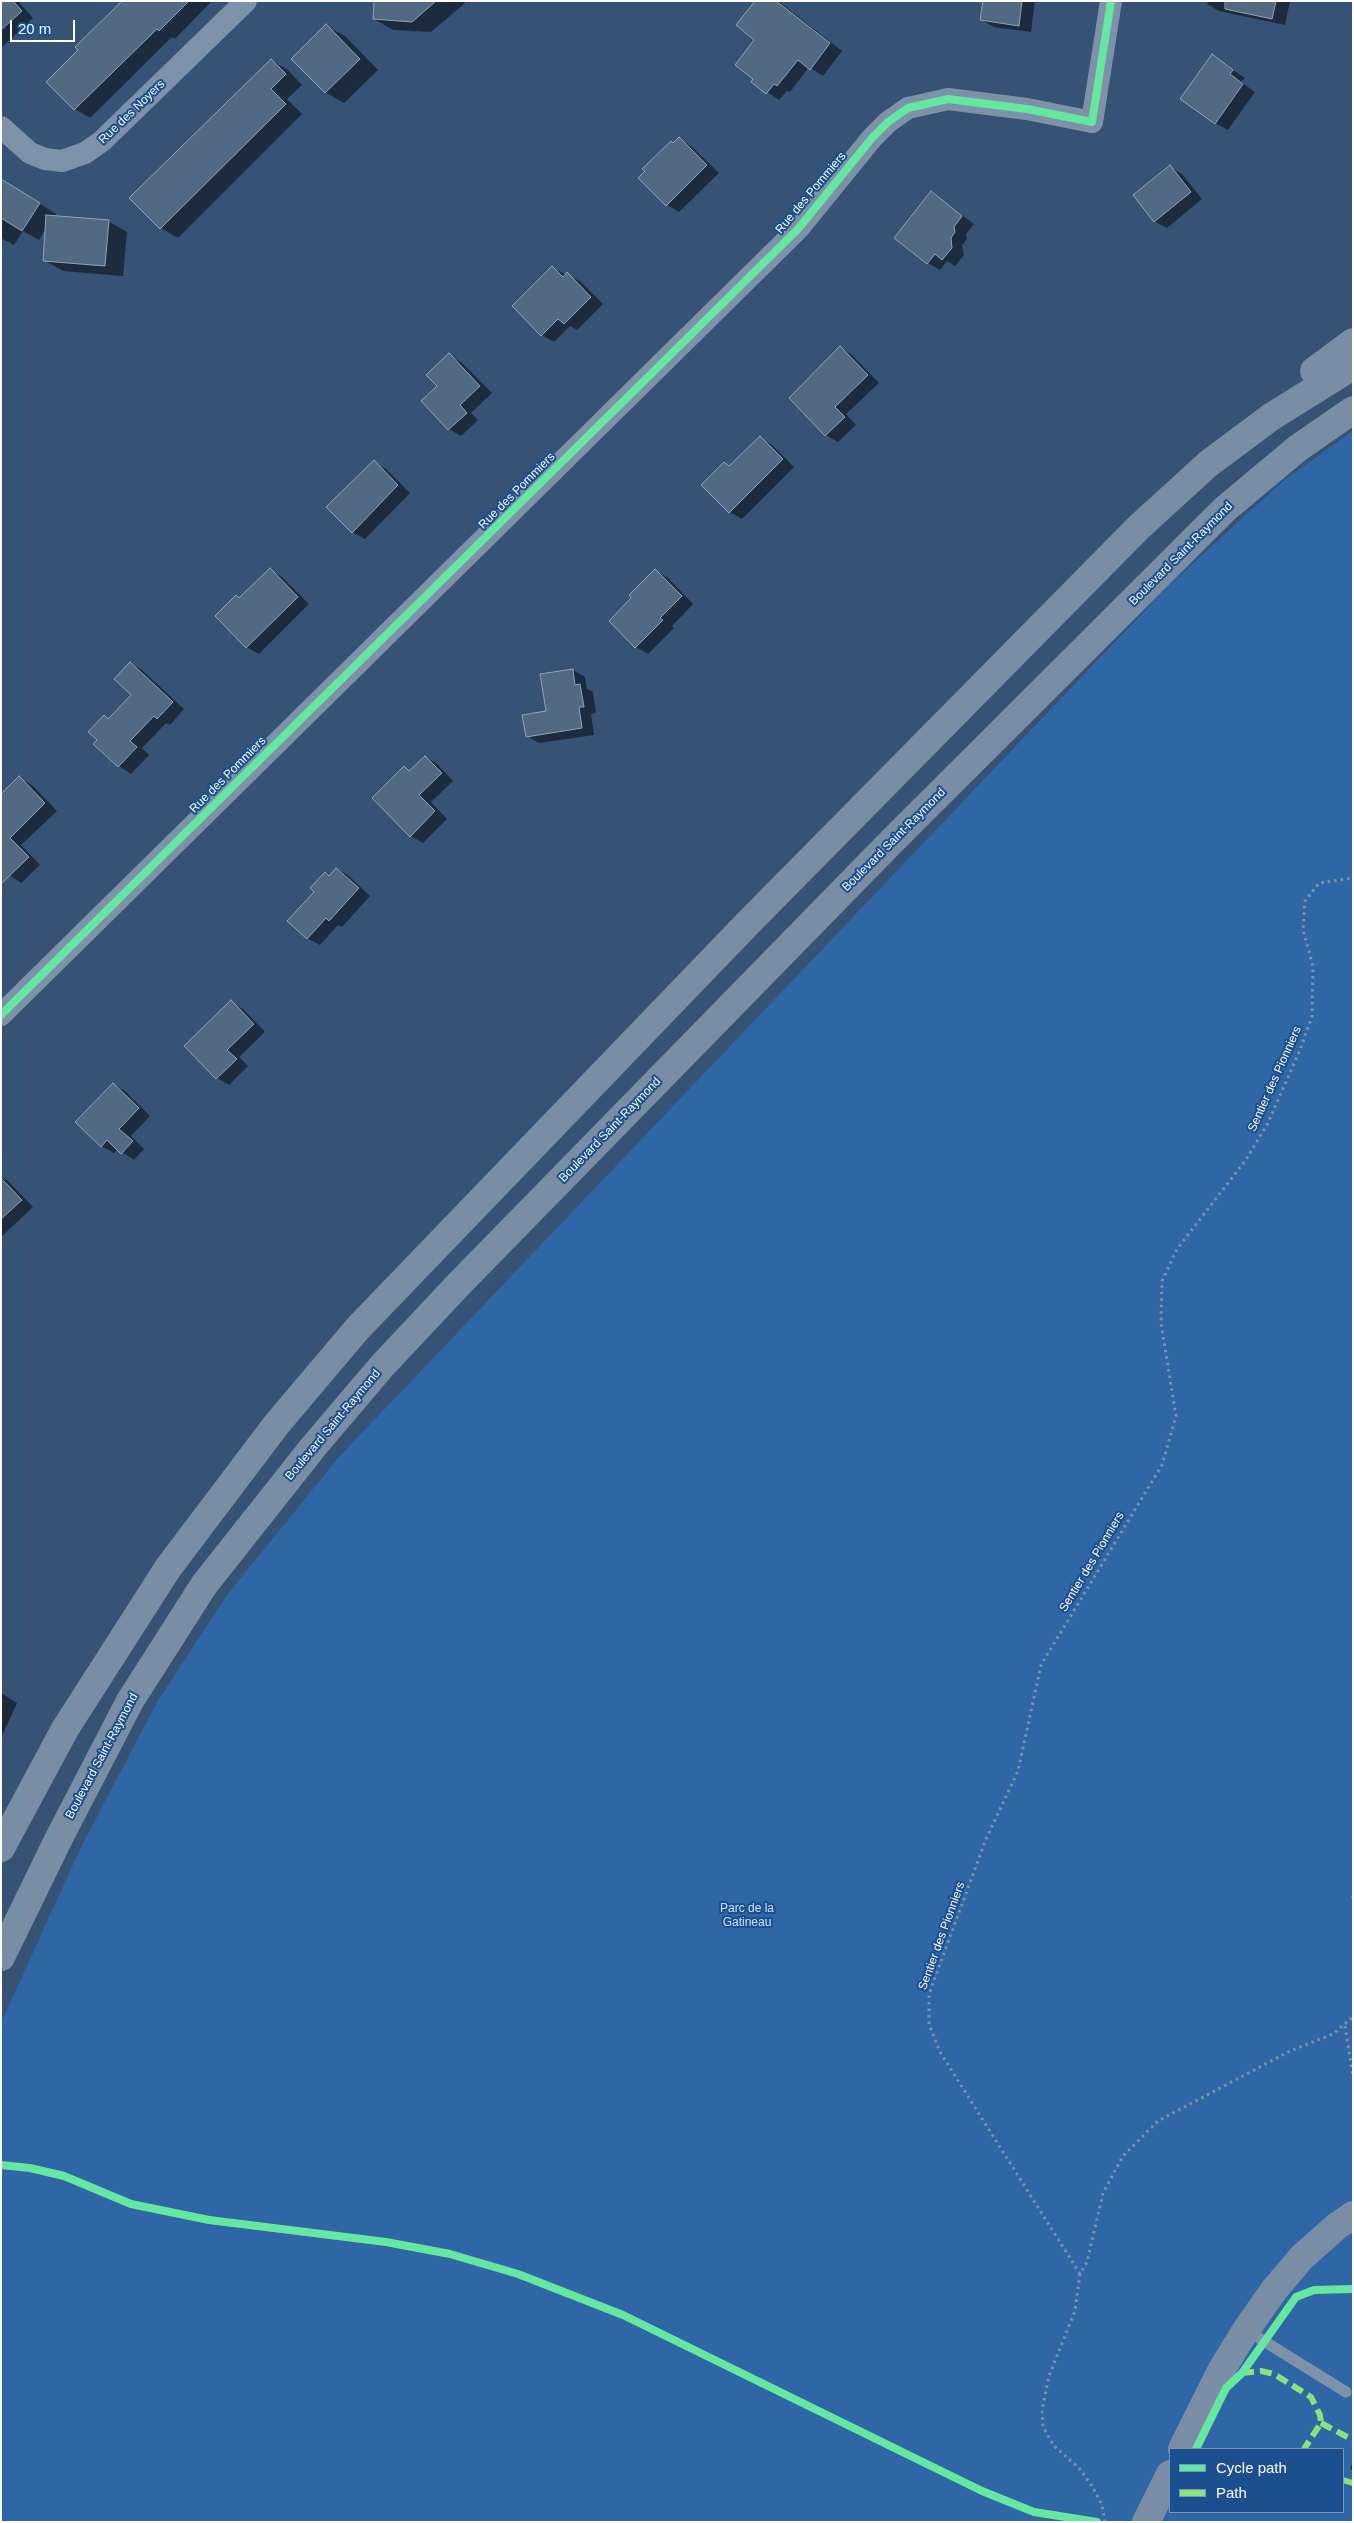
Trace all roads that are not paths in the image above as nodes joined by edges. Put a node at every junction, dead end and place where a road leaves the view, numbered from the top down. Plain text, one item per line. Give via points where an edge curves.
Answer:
1 (246, 1) edge
2 (1111, 1) edge
3 (1, 127) edge
4 (1353, 342) edge
5 (1353, 366) edge
6 (1353, 410) edge
7 (1208, 464) junction
8 (1, 1015) edge
9 (1, 1848) edge
10 (1, 1957) edge
11 (1353, 2215) edge
12 (1246, 2330) junction
13 (1350, 2394) edge
14 (1182, 2448) edge
15 (1169, 2476) edge
16 (1146, 2522) edge

1 - 3 street, Rue des Noyers via 102,141 85,153 62,160 45,159 30,153
2 - 8 street, Rue des Pommiers via 1092,122 948,98 908,108 888,122 798,229
4 - 7 main road via 1307,377
5 - 7 main road via 1271,417
6 - 10 main road, Boulevard Saint-Raymond via 1298,448 1225,509 892,841 382,1366 204,1585 130,1701
7 - 9 main road via 1139,527 762,909 358,1328 276,1425 168,1568 65,1729
11 - 12 main road via 1302,2258
12 - 13 lane
12 - 14 main road via 1222,2369
15 - 16 main road

